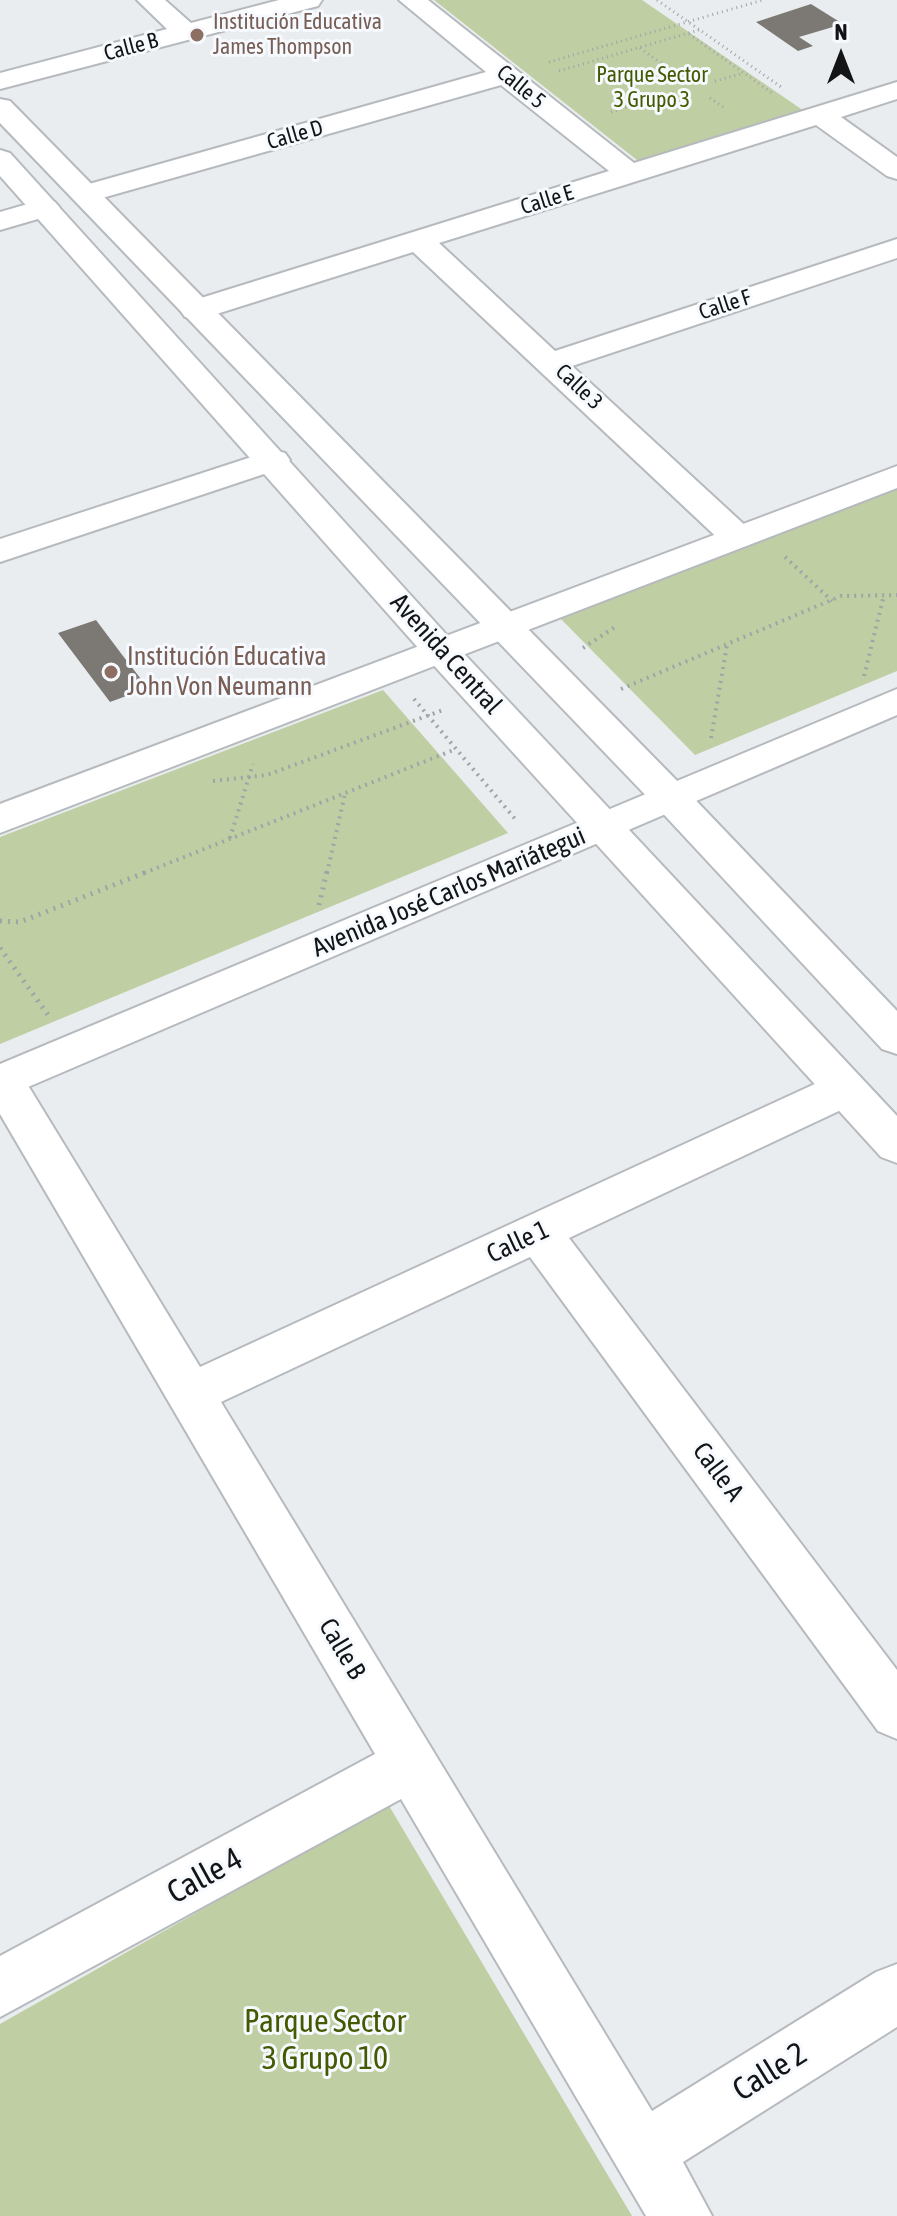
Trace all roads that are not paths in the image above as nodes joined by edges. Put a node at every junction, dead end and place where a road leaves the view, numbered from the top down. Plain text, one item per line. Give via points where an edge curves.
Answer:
1 (150, 0) edge
2 (309, 0) edge
3 (412, 0) edge
4 (186, 32) junction
5 (511, 79) junction
6 (0, 81) edge
7 (897, 90) edge
8 (0, 107) edge
9 (819, 114) junction
10 (0, 159) edge
11 (897, 170) edge
12 (630, 174) junction
13 (85, 194) junction
14 (45, 208) junction
15 (0, 221) edge
16 (418, 240) junction
17 (897, 248) edge
18 (196, 310) junction
19 (553, 362) junction
20 (273, 460) junction
21 (897, 476) edge
22 (746, 533) junction
23 (5, 540) edge
24 (503, 628) junction
25 (441, 651) junction
26 (892, 703) edge
27 (670, 797) junction
28 (0, 819) edge
29 (605, 826) junction
30 (897, 1038) edge
31 (1, 1082) edge
32 (845, 1089) junction
33 (897, 1145) edge
34 (538, 1232) junction
35 (190, 1394) junction
36 (897, 1713) edge
37 (411, 1764) junction
38 (0, 1988) edge
39 (897, 1993) edge
40 (643, 2152) junction
41 (681, 2216) edge

1 - 4 street
2 - 4 street, Calle B
3 - 5 street, Calle 5
4 - 6 street, Calle B
5 - 12 street, Calle 5
5 - 13 street, Calle D
7 - 9 street, Calle E
8 - 13 street
9 - 11 street
9 - 12 street, Calle E
10 - 14 street, Avenida Central
12 - 16 street, Calle E
13 - 18 street
14 - 15 street
14 - 20 street, Avenida Central
16 - 18 street, Calle E
16 - 19 street, Calle 3
17 - 19 street, Calle F
18 - 24 street
19 - 22 street, Calle 3
20 - 23 street
20 - 25 street, Avenida Central
21 - 22 street
22 - 24 street
24 - 25 street
24 - 27 street
25 - 28 street
25 - 29 street, Avenida Central
26 - 27 street, Avenida José Carlos Mariátegui
27 - 29 street, Avenida José Carlos Mariátegui
27 - 30 street
29 - 31 street, Avenida José Carlos Mariátegui
29 - 32 street, Avenida Central
31 - 35 street, Calle B
32 - 33 street, Avenida Central
32 - 34 street, Calle 1
34 - 35 street, Calle 1
34 - 36 street, Calle A
35 - 37 street, Calle B
37 - 38 street, Calle 4
37 - 40 street, Calle B
39 - 40 street, Calle 2
40 - 41 street, Calle B

